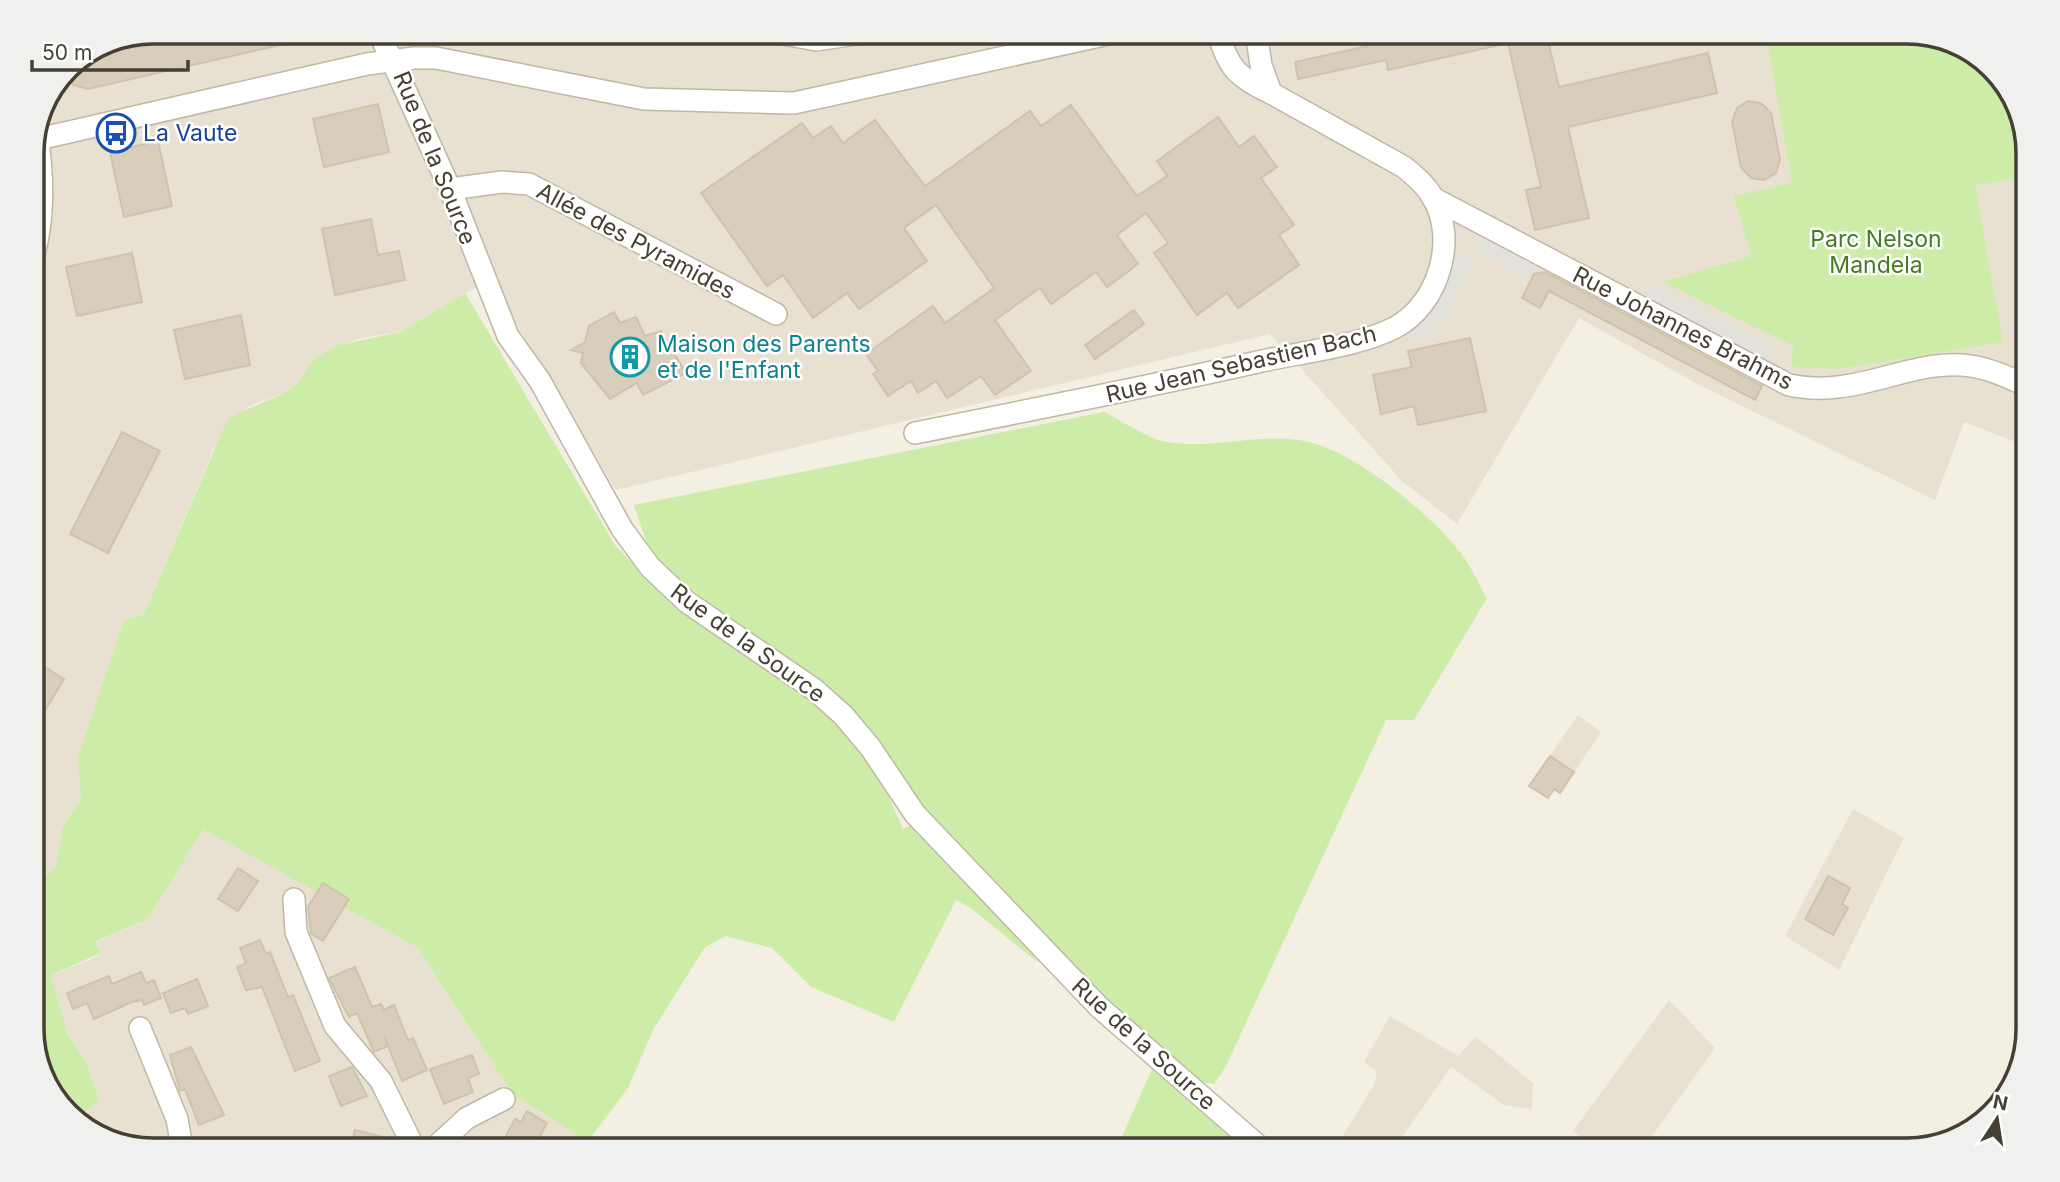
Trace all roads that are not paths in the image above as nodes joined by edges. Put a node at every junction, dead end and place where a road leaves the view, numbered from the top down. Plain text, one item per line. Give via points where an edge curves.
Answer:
1 (385, 44) edge
2 (1063, 44) edge
3 (1222, 44) edge
4 (1258, 44) edge
5 (394, 60) junction
6 (1271, 93) junction
7 (46, 135) edge
8 (450, 189) junction
9 (1433, 198) junction
10 (776, 314) dead end
11 (2016, 382) edge
12 (915, 433) dead end
13 (294, 899) dead end
14 (140, 1028) dead end
15 (504, 1099) dead end
16 (185, 1138) edge
17 (409, 1138) edge
18 (445, 1138) edge
19 (1249, 1138) edge

1 - 5 street, Rue de la Source
2 - 5 street via 794,103 644,99 436,58
3 - 6 street, Rue Jean Sebastien Bach via 1227,61 1244,80
4 - 6 street
5 - 7 street
5 - 8 street, Rue de la Source
6 - 9 street, Rue Jean Sebastien Bach via 1404,167
8 - 10 street, Allée des Pyramides via 502,181 529,184
8 - 19 street, Rue de la Source via 508,336 540,382 622,529 650,567 687,602 815,690 843,715 915,814 1099,1007
9 - 11 street, Rue Johannes Brahms via 1789,385 1852,386 1962,365
9 - 12 street, Rue Jean Sebastien Bach via 1443,231 1439,273 1420,308 1395,327 1352,341 1105,396
13 - 17 street via 296,932 315,983 342,1035 381,1081
14 - 16 street
15 - 18 street via 467,1118

